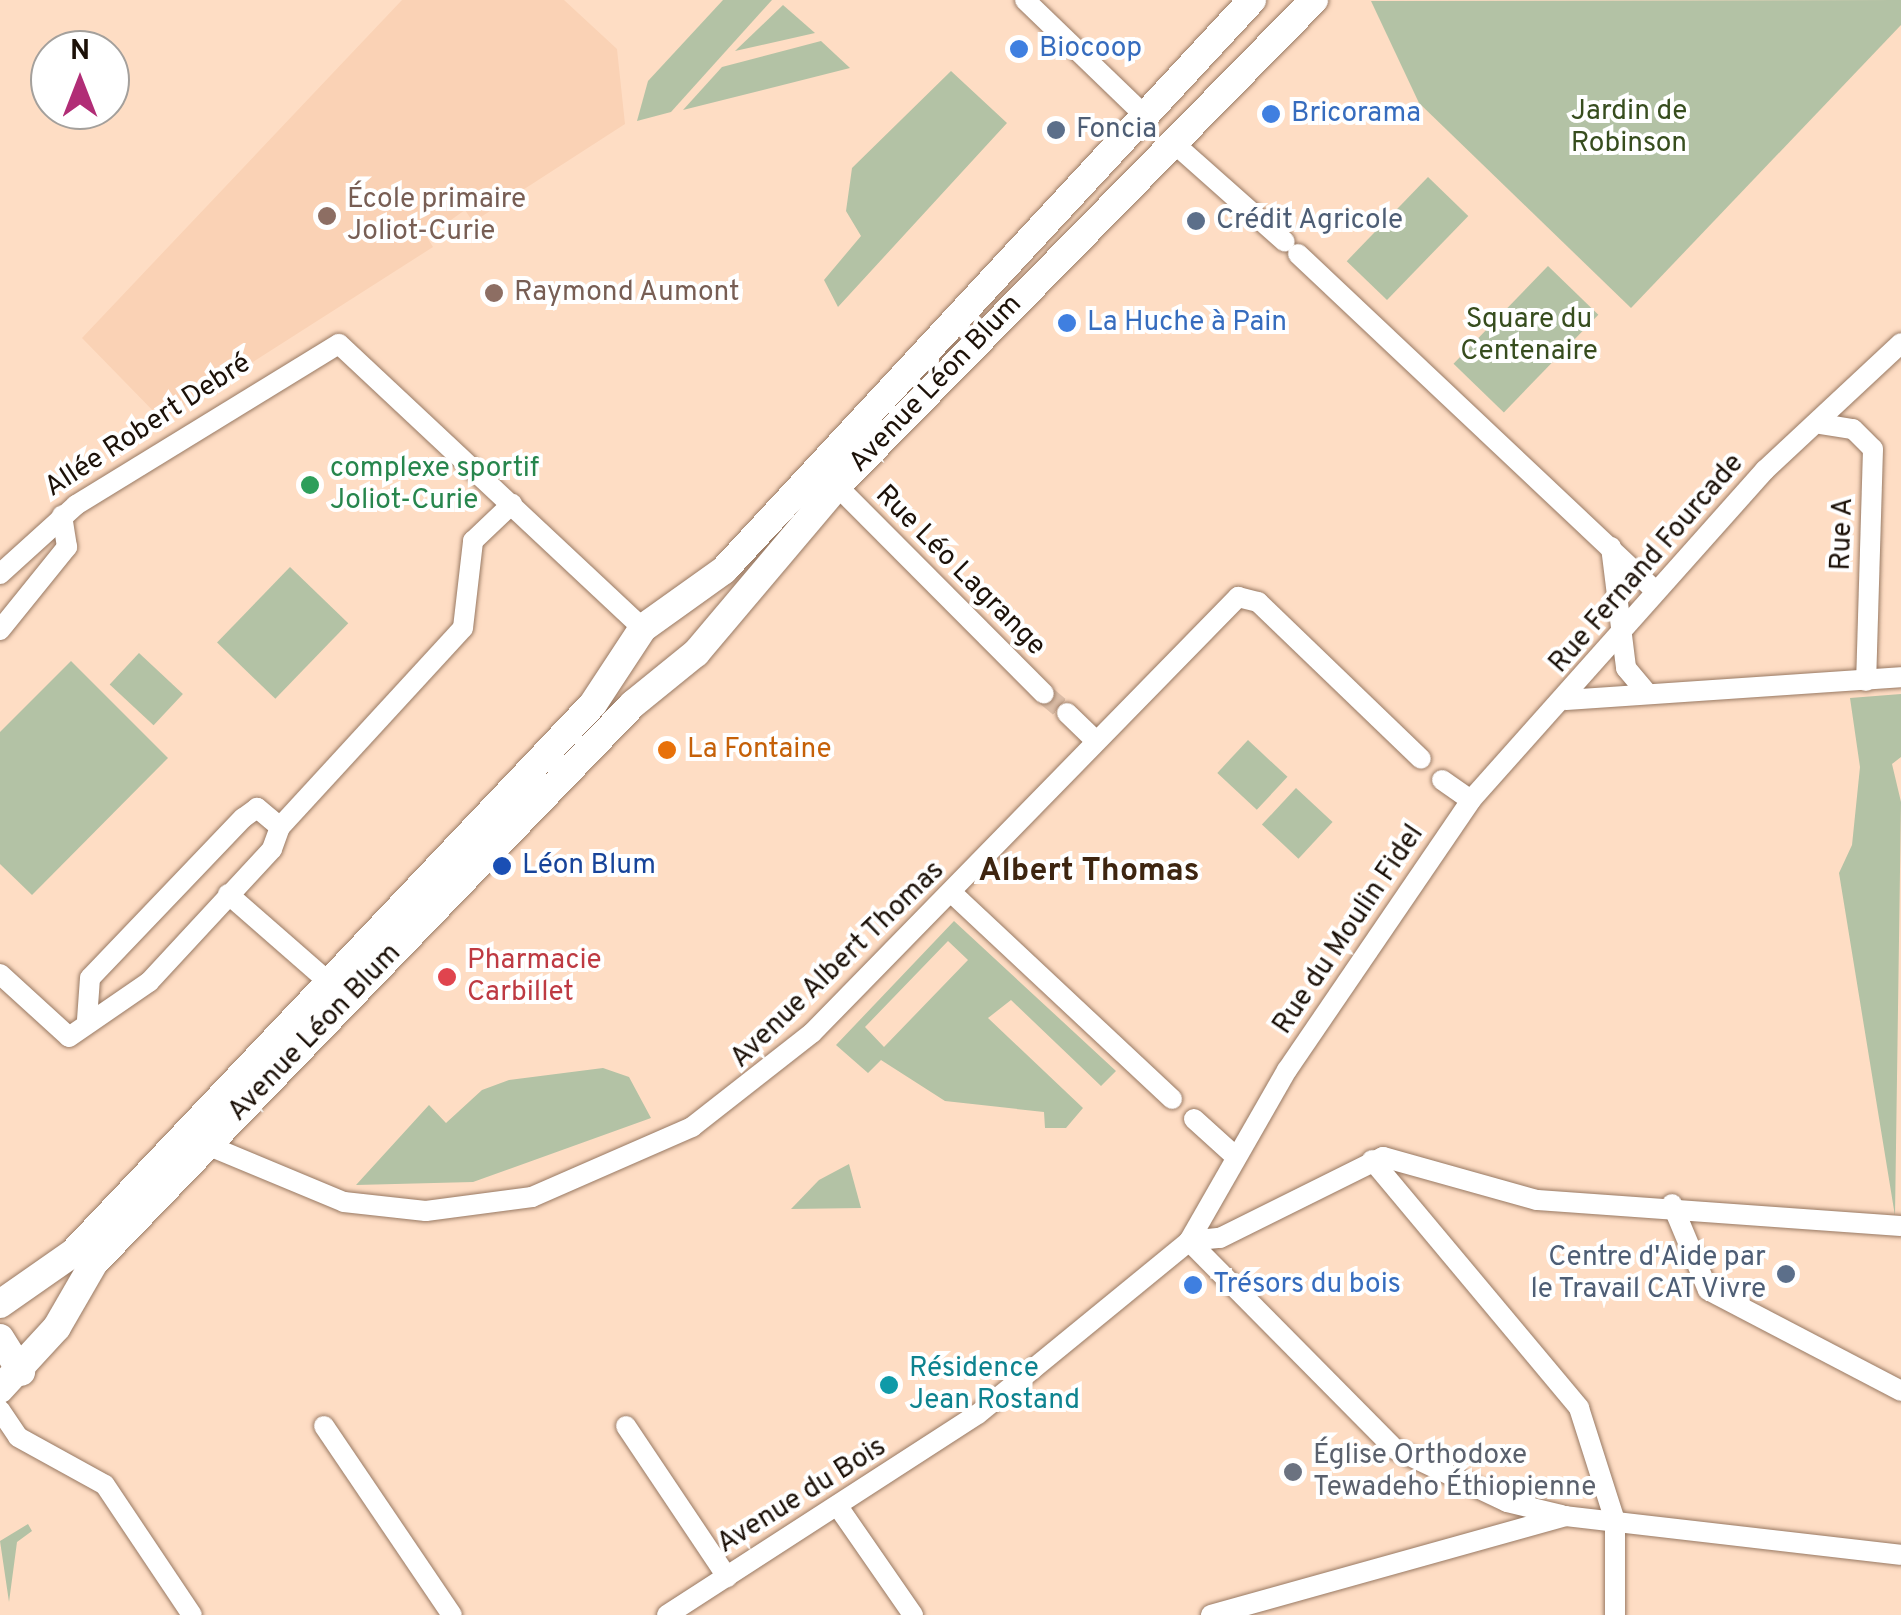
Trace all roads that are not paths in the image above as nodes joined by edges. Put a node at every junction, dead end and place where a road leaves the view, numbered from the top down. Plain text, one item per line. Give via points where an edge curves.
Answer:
1 (1025, 0) edge
2 (1252, 0) edge
3 (1270, 0) edge
4 (1314, 0) edge
5 (1292, 20) junction
6 (1144, 116) junction
7 (1178, 146) junction
8 (1901, 342) edge
9 (1821, 424) junction
10 (837, 486) junction
11 (512, 504) junction
12 (62, 515) junction
13 (1611, 548) junction
14 (0, 574) edge
15 (1655, 590) junction
16 (677, 602) junction
17 (643, 628) junction
18 (0, 630) edge
19 (706, 634) junction
20 (1622, 634) junction
21 (622, 664) junction
22 (1901, 676) edge
23 (1866, 681) junction
24 (651, 693) junction
25 (1647, 693) junction
26 (1044, 694) tunnel mouth
27 (1566, 700) junction
28 (1067, 714) tunnel mouth
29 (1096, 741) junction
30 (1421, 760) dead end
31 (1442, 780) dead end
32 (1471, 800) junction
33 (280, 826) junction
34 (228, 894) junction
35 (953, 894) junction
36 (0, 974) edge
37 (325, 979) junction
38 (87, 1020) junction
39 (1172, 1099) dead end
40 (1194, 1119) dead end
41 (206, 1145) junction
42 (1236, 1156) junction
43 (1372, 1160) junction
44 (1672, 1204) junction
45 (1901, 1226) edge
46 (1188, 1241) junction
47 (1153, 1274) joint
48 (0, 1304) edge
49 (0, 1338) edge
50 (10, 1381) edge
51 (1901, 1391) edge
52 (0, 1410) edge
53 (324, 1426) dead end
54 (626, 1426) dead end
55 (839, 1508) junction
56 (1565, 1516) junction
57 (1615, 1521) junction
58 (1901, 1554) edge
59 (727, 1577) junction
60 (192, 1615) edge
61 (452, 1615) edge
62 (667, 1615) edge
63 (912, 1615) edge
64 (1212, 1615) edge
65 (1615, 1615) edge

1 - 6 street
2 - 6 main road, Avenue Léon Blum
3 - 5 main road
4 - 5 main road, Avenue Léon Blum
5 - 7 main road, Avenue Léon Blum
6 - 7 main road
6 - 16 main road, Avenue Léon Blum via 921,365 724,570
7 - 10 main road, Avenue Léon Blum
7 - 13 street
8 - 9 street, Rue Fernand Fourcade
9 - 15 street, Rue Fernand Fourcade
9 - 23 street, Rue A via 1853,429 1872,449
10 - 19 main road, Avenue Léon Blum
10 - 26 street, Rue Léo Lagrange
11 - 12 street, Allée Robert Debré via 339,344
11 - 17 street
11 - 33 street via 473,542 463,628
12 - 14 street, Allée Robert Debré
12 - 18 street via 68,547
13 - 15 street
13 - 20 street
15 - 20 street, Rue Fernand Fourcade
16 - 17 main road, Avenue Léon Blum
16 - 19 main road
17 - 21 main road, Avenue Léon Blum
19 - 24 main road, Avenue Léon Blum
20 - 25 street via 1632,682
20 - 27 street, Rue Fernand Fourcade
21 - 24 main road
21 - 37 main road, Avenue Léon Blum
22 - 23 street
23 - 25 street
24 - 41 main road, Avenue Léon Blum
25 - 27 street
27 - 32 street, Rue du Moulin Fidel
28 - 29 street
29 - 30 street, Avenue Albert Thomas via 1238,597 1258,602
29 - 35 street, Avenue Albert Thomas
31 - 32 street
32 - 42 street, Rue du Moulin Fidel
33 - 34 street via 272,849
33 - 38 street via 257,808 243,818 90,978
34 - 37 street
34 - 38 street via 150,982 111,1014
35 - 39 street
35 - 41 street, Avenue Albert Thomas via 762,1081 692,1128 532,1198 426,1211 344,1202
36 - 38 street via 70,1037
37 - 48 main road, Avenue Léon Blum via 73,1252
40 - 42 street
41 - 50 main road, Avenue Léon Blum via 94,1264
42 - 46 street, Rue du Moulin Fidel
43 - 44 street via 1406,1160 1537,1200
43 - 46 street via 1220,1238
43 - 57 street via 1578,1408
44 - 45 street
44 - 51 street via 1708,1290
46 - 47 street, Rue du Moulin Fidel
46 - 56 street via 1325,1389 1394,1449 1507,1502
47 - 55 street, Avenue du Bois via 978,1414
49 - 50 main road
52 - 60 street via 18,1437 105,1485
53 - 61 street
54 - 59 street
55 - 59 street, Avenue du Bois
55 - 63 street
56 - 57 street
56 - 64 street
57 - 58 street
57 - 65 street
59 - 62 street, Avenue du Bois

